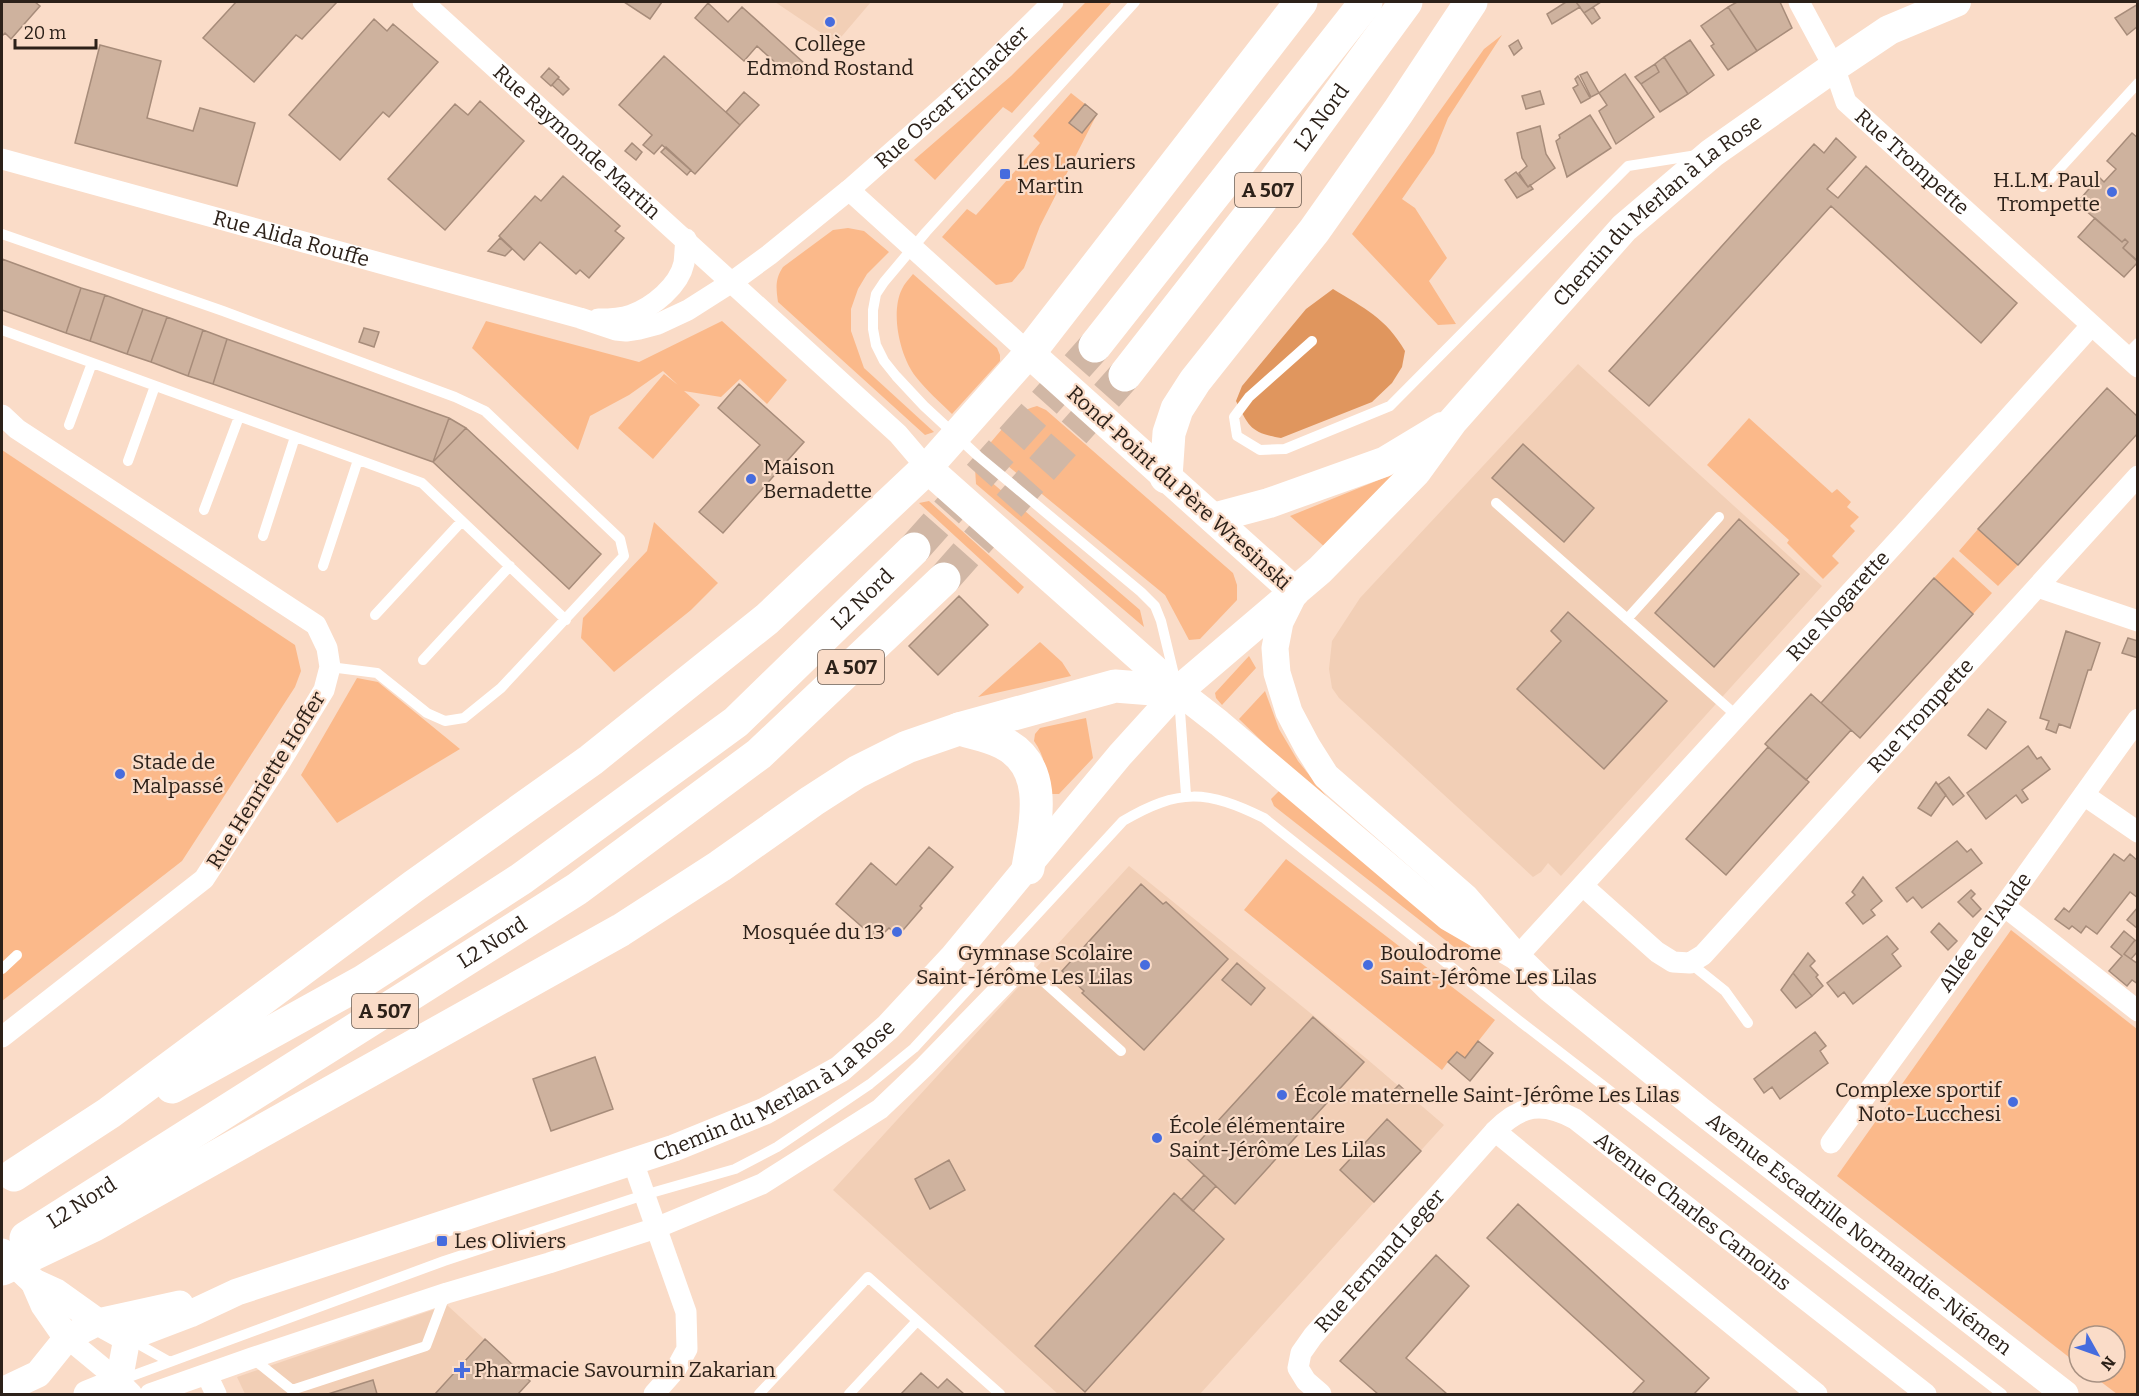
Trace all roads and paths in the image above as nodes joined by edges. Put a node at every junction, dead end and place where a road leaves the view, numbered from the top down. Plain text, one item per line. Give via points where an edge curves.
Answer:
1 (423, 2) edge
2 (1053, 2) edge
3 (1135, 2) edge
4 (1301, 2) edge
5 (1366, 2) edge
6 (1407, 2) edge
7 (1471, 2) edge
8 (1799, 2) edge
9 (1914, 2) edge
10 (1956, 2) edge
11 (1889, 30) junction
12 (1834, 67) junction
13 (2136, 87) edge
14 (1712, 153) junction
15 (2, 159) edge
16 (2043, 187) dead end
17 (849, 190) junction
18 (2, 234) edge
19 (686, 239) junction
20 (912, 248) junction
21 (732, 282) junction
22 (580, 318) junction
23 (2091, 326) junction
24 (2, 330) edge
25 (1312, 341) dead end
26 (1095, 346) tunnel mouth
27 (1029, 353) junction
28 (2134, 355) edge
29 (92, 363) junction
30 (1125, 375) tunnel mouth
31 (155, 386) junction
32 (2, 415) edge
33 (239, 417) junction
34 (1453, 421) junction
35 (69, 425) dead end
36 (956, 436) junction
37 (295, 437) junction
38 (358, 460) junction
39 (128, 461) dead end
40 (927, 468) junction
41 (2138, 476) edge
42 (1166, 477) junction
43 (1496, 503) dead end
44 (204, 510) dead end
45 (1719, 517) dead end
46 (1213, 518) junction
47 (462, 521) junction
48 (263, 536) dead end
49 (914, 549) tunnel mouth
50 (323, 566) dead end
51 (510, 566) junction
52 (944, 579) tunnel mouth
53 (2038, 587) junction
54 (1295, 592) junction
55 (375, 615) dead end
56 (1627, 619) junction
57 (566, 620) junction
58 (2138, 621) edge
59 (423, 660) dead end
60 (330, 667) junction
61 (1178, 691) junction
62 (1737, 716) junction
63 (2138, 719) edge
64 (959, 729) junction
65 (1186, 795) junction
66 (2084, 795) junction
67 (2138, 832) edge
68 (1028, 868) junction
69 (1583, 886) junction
70 (2004, 906) junction
71 (17, 955) dead end
72 (1517, 957) junction
73 (1696, 959) junction
74 (1024, 964) joint
75 (2, 969) edge
76 (2138, 1011) edge
77 (1748, 1023) dead end
78 (2, 1037) edge
79 (1121, 1051) dead end
80 (1495, 1131) junction
81 (1831, 1143) dead end
82 (633, 1162) junction
83 (8, 1180) edge
84 (644, 1195) junction
85 (656, 1228) junction
86 (2, 1253) edge
87 (2, 1269) edge
88 (34, 1282) junction
89 (237, 1292) junction
90 (447, 1293) junction
91 (917, 1321) junction
92 (98, 1322) junction
93 (67, 1338) junction
94 (127, 1338) junction
95 (252, 1358) junction
96 (170, 1362) junction
97 (207, 1375) junction
98 (125, 1388) edge
99 (2, 1391) edge
100 (87, 1395) edge
101 (150, 1395) edge
102 (216, 1395) edge
103 (654, 1395) edge
104 (759, 1395) edge
105 (849, 1395) edge
106 (1000, 1395) edge
107 (1321, 1395) edge
108 (1817, 1395) edge
109 (1926, 1395) edge
110 (2002, 1395) edge
111 (2066, 1395) edge

1 - 19 street, Rue Raymonde Martin
2 - 17 street, Rue Oscar Eichacker via 978,76
3 - 20 lane
4 - 27 highway
5 - 26 highway, L2 Nord / A 507
6 - 30 highway, L2 Nord / A 507 via 1253,211
7 - 42 highway via 1314,231 1177,408 1169,433
8 - 12 street, Rue Trompette
9 - 11 main road, Chemin du Merlan à La Rose
10 - 11 main road, Chemin du Merlan à La Rose
11 - 12 main road, Chemin du Merlan à La Rose
12 - 14 main road, Chemin du Merlan à La Rose
12 - 23 street, Rue Trompette via 1846,102
13 - 16 lane
14 - 25 lane via 1628,166 1390,406 1285,448 1260,450 1237,436 1234,417 1249,397
14 - 34 main road, Chemin du Merlan à La Rose via 1624,228
15 - 22 street, Rue Alida Rouffe
17 - 20 street
17 - 21 street
18 - 57 lane via 223,311 485,411 620,539 624,556
19 - 21 street, Rue Raymonde Martin
19 - 22 street, Rue Alida Rouffe via 684,264 675,283 657,299 625,317
20 - 27 street
20 - 36 lane via 876,294 876,345 896,376
21 - 22 street, Rue Alida Rouffe via 688,310 639,329 616,330
21 - 40 street, Rue Raymonde Martin via 898,434
23 - 28 street, Rue Trompette
23 - 62 street, Rue Nogarette
24 - 29 lane
27 - 36 main road
27 - 42 main road, Rond-Point du Père Wresinski
29 - 31 lane
29 - 35 lane
31 - 33 lane
31 - 39 lane
32 - 60 street, Rue Henriette Hoffer via 17,429 316,625 327,648
33 - 37 lane
33 - 44 lane
34 - 46 main road, Chemin du Merlan à La Rose via 1384,462 1269,503
34 - 54 main road, Chemin du Merlan à La Rose via 1416,472
36 - 40 main road
36 - 61 lane via 1155,606
37 - 38 lane
37 - 48 lane
38 - 47 lane via 422,483
38 - 50 lane
40 - 61 main road
40 - 83 highway via 767,619 591,760 109,1113
41 - 53 street, Rue Trompette
42 - 46 main road, Rond-Point du Père Wresinski
43 - 56 lane
45 - 56 lane
46 - 54 main road, Rond-Point du Père Wresinski
47 - 51 lane
47 - 55 lane
49 - 83 highway, L2 Nord / A 507 via 736,722 521,879 362,982
51 - 57 lane
51 - 59 lane
52 - 86 highway, L2 Nord / A 507 via 759,754 576,890
53 - 58 street
53 - 73 street, Rue Trompette
54 - 61 main road, Rond-Point du Père Wresinski
54 - 72 street, Avenue Escadrille Normandie-Niémen via 1280,622 1275,648 1277,673 1289,712 1307,746 1326,776 1466,898
56 - 62 lane
57 - 60 lane via 501,688 464,718 445,722 427,713 377,673
60 - 78 street, Rue Henriette Hoffer via 324,690 204,879
61 - 64 highway via 1115,686
61 - 65 lane
61 - 68 street, Chemin du Merlan à La Rose
61 - 72 street, Avenue Escadrille Normandie-Niémen via 1448,917
62 - 69 street, Rue Nogarette
63 - 66 street, Allée de l'Aude
64 - 68 highway via 1004,743 1019,753 1028,766 1036,783 1037,804
64 - 87 highway via 907,747 857,772 621,930 94,1225
65 - 84 lane via 1148,807 1123,821 914,1048 870,1084 777,1147 735,1169
65 - 110 lane via 1232,802 1264,818
66 - 67 street
66 - 70 street, Allée de l'Aude
68 - 82 street, Chemin du Merlan à La Rose via 888,1027 840,1069 765,1111
69 - 72 street, Rue Nogarette
69 - 73 street via 1657,952 1673,962
70 - 76 street
70 - 81 street, Allée de l'Aude
71 - 75 lane
72 - 111 street, Avenue Escadrille Normandie-Niémen via 1550,989 1701,1111
73 - 77 lane
74 - 79 lane
74 - 85 street via 880,1109 762,1184
80 - 107 street, Rue Fernand Leger via 1301,1353 1298,1368
80 - 108 street
80 - 109 street, Avenue Charles Camoins via 1510,1117 1540,1108 1558,1110 1575,1119
82 - 84 street
82 - 89 street, Chemin du Merlan à La Rose
84 - 85 street
84 - 96 lane via 444,1261
85 - 90 street
85 - 103 street via 686,1312 687,1349 676,1370
86 - 88 street
88 - 92 street via 56,1292
88 - 93 street via 44,1305
89 - 92 street, Chemin du Merlan à La Rose
89 - 94 street, Chemin du Merlan à La Rose
90 - 95 street
90 - 95 lane via 426,1346 292,1390
91 - 104 lane via 868,1277
91 - 105 lane
91 - 106 lane
92 - 93 street, Chemin du Merlan à La Rose
92 - 94 street
93 - 98 street
93 - 99 street, Chemin du Merlan à La Rose via 38,1374
94 - 96 lane
94 - 98 street
95 - 97 street
96 - 98 lane
97 - 101 street
97 - 102 street
98 - 100 street

